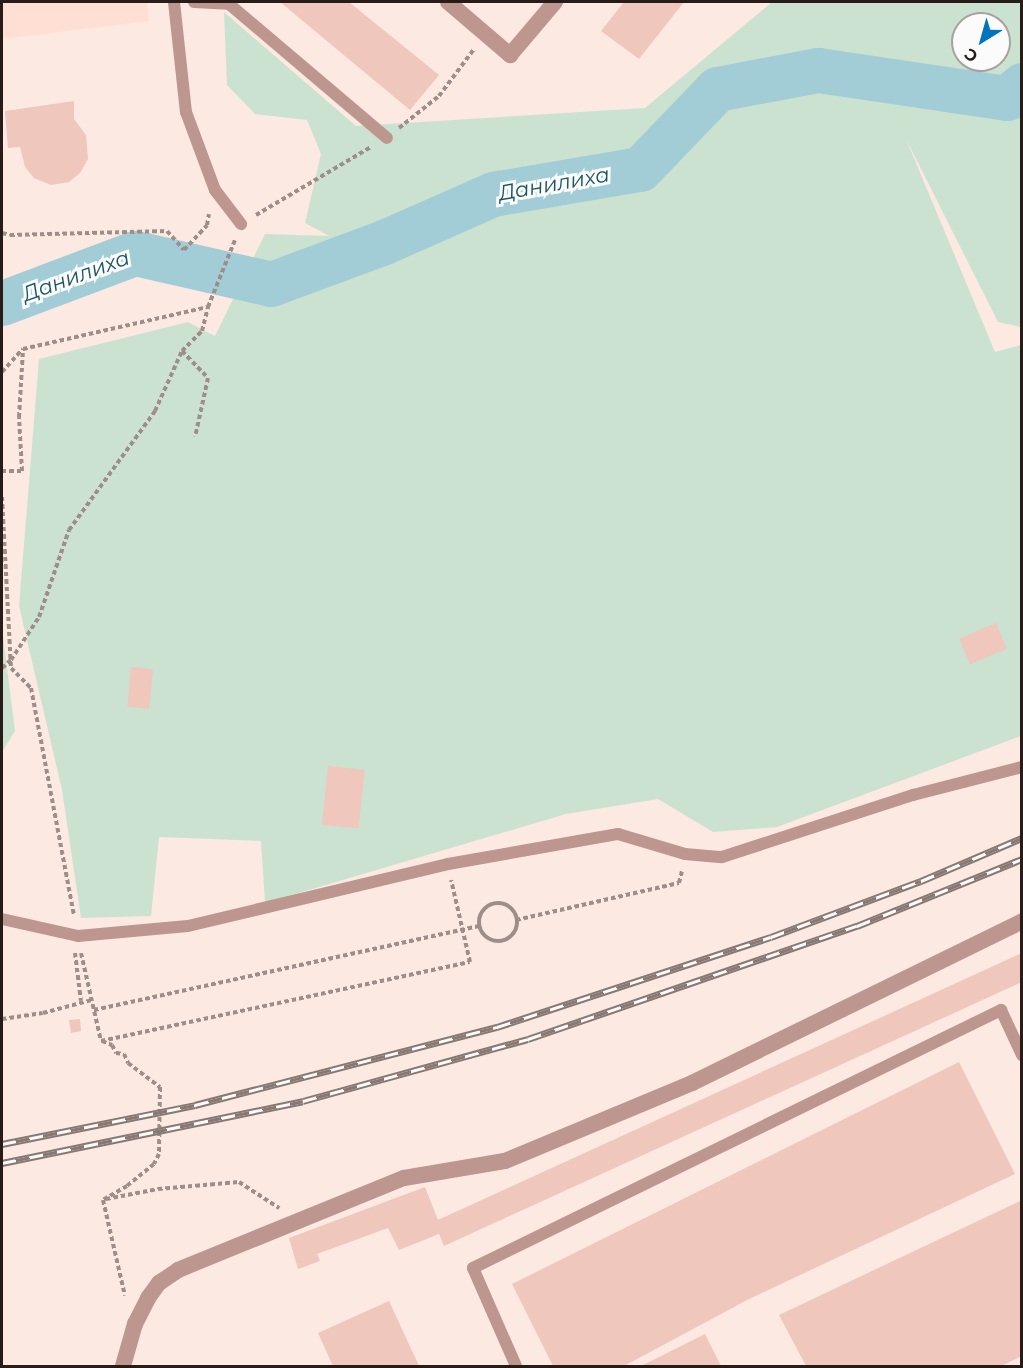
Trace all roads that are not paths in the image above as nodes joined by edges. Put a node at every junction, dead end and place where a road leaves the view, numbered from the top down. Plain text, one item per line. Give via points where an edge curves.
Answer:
1 (174, 2) edge
2 (194, 2) edge
3 (448, 2) edge
4 (555, 2) edge
5 (387, 138) dead end
6 (241, 224) dead end
7 (1022, 767) edge
8 (2, 919) edge
9 (1022, 921) edge
10 (1022, 1054) edge
11 (123, 1366) edge
12 (516, 1366) edge

1 - 6 lane via 186,112 215,190
2 - 5 lane via 229,4
3 - 4 street via 510,55
7 - 8 lane via 913,795 722,858 685,854 618,834 448,864 188,926 78,936
9 - 11 street via 692,1083 505,1161 404,1178 178,1269 159,1283 135,1324
10 - 12 lane via 1001,1010 473,1268

